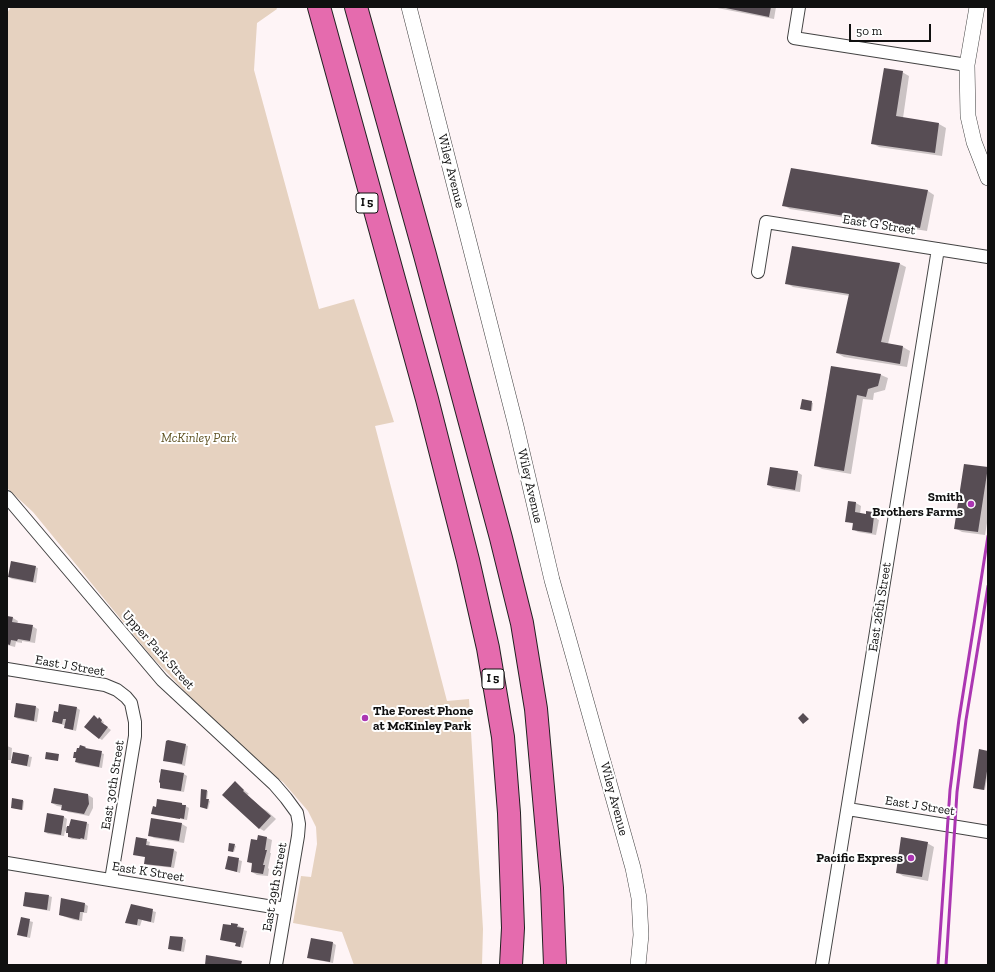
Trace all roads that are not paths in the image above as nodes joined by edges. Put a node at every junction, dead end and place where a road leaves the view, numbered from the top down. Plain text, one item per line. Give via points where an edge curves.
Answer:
1 (307, 7) edge
2 (319, 7) edge
3 (409, 7) edge
4 (799, 7) edge
5 (977, 7) edge
6 (358, 11) edge
7 (967, 65) junction
8 (988, 178) edge
9 (938, 249) junction
10 (988, 257) edge
11 (758, 272) dead end
12 (427, 399) junction
13 (7, 497) edge
14 (7, 669) edge
15 (126, 697) joint
16 (848, 809) junction
17 (297, 813) joint
18 (988, 832) edge
19 (7, 863) edge
20 (111, 880) junction
21 (285, 909) junction
22 (276, 965) edge
23 (511, 965) edge
24 (555, 965) edge
25 (638, 965) edge
26 (822, 965) edge

1 - 12 highway, I 5
2 - 12 highway, I 5
3 - 25 street, Wiley Avenue via 516,426 552,580 633,868 639,898
4 - 7 street via 794,38
5 - 7 street
6 - 24 highway via 522,623 536,708 552,888
7 - 8 street via 968,116 974,142
9 - 10 street, East G Street
9 - 11 street, East G Street via 766,222
9 - 16 street, East 26th Street
12 - 23 highway, I 5 via 468,560 503,737 513,928
13 - 17 street, Upper Park Street via 162,680 274,784
14 - 15 street, East J Street via 105,685
15 - 20 street, East 30th Street via 134,713 135,736
16 - 18 street, East J Street
16 - 26 street, East 26th Street
17 - 21 street, East 29th Street via 298,836
19 - 20 street, East K Street
20 - 21 street, East K Street
21 - 22 street, East 29th Street

